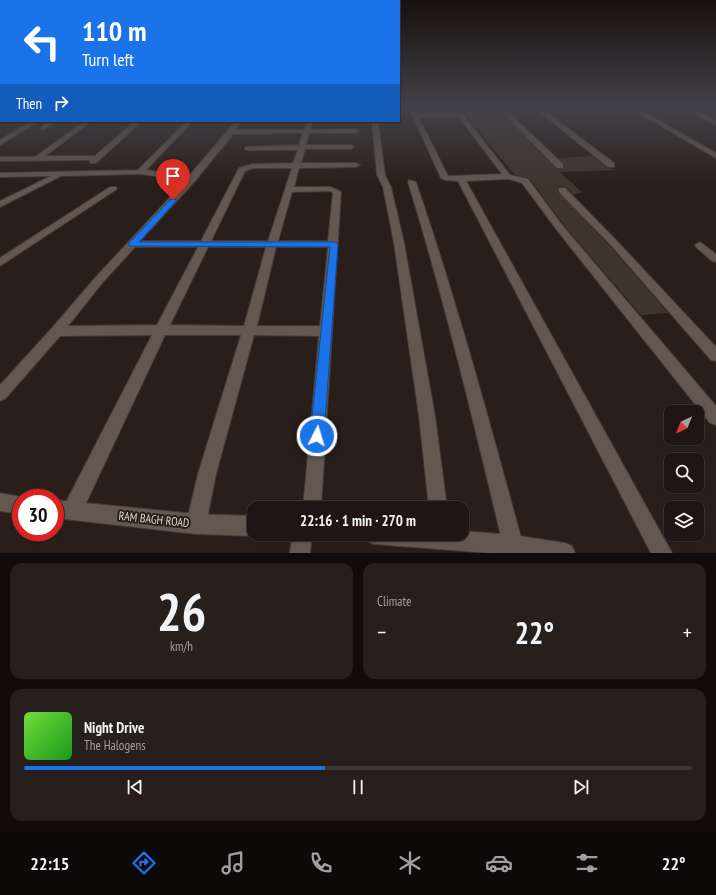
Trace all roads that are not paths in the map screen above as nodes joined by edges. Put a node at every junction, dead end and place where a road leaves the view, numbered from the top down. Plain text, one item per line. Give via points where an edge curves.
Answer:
1 (15, 134) edge
2 (71, 134) edge
3 (125, 134) edge
4 (177, 134) edge
5 (230, 134) edge
6 (306, 134) edge
7 (376, 134) edge
8 (424, 134) edge
9 (474, 134) edge
10 (527, 134) edge
11 (571, 134) edge
12 (677, 134) edge
13 (0, 143) edge
14 (351, 146) dead end
15 (302, 147) junction
16 (247, 148) dead end
17 (716, 156) edge
18 (38, 158) junction
19 (98, 158) junction
20 (0, 159) edge
21 (296, 165) junction
22 (356, 165) dead end
23 (611, 165) dead end
24 (560, 166) dead end
25 (140, 172) junction
26 (79, 173) junction
27 (61, 174) junction
28 (0, 175) edge
29 (460, 178) junction
30 (508, 178) junction
31 (192, 179) junction
32 (412, 182) dead end
33 (112, 189) dead end
34 (289, 190) junction
35 (562, 190) dead end
36 (0, 204) edge
37 (132, 244) junction
38 (205, 244) junction
39 (272, 244) junction
40 (334, 244) junction
41 (700, 244) dead end
42 (716, 259) edge
43 (0, 263) edge
44 (161, 330) junction
45 (58, 331) junction
46 (249, 331) junction
47 (326, 331) junction
48 (716, 356) edge
49 (0, 395) edge
50 (716, 418) edge
51 (313, 501) edge
52 (437, 501) edge
53 (0, 502) edge
54 (12, 504) edge
55 (64, 510) edge
56 (196, 524) junction
57 (247, 526) edge
58 (469, 540) edge
59 (301, 541) edge
60 (513, 545) junction
61 (300, 553) edge
62 (565, 553) edge
63 (662, 553) edge

1 - 13 street
2 - 18 street
3 - 19 street
4 - 25 street
5 - 31 street
6 - 15 street
7 - 52 street via 381,175 387,187 400,251 427,416
8 - 29 street via 444,176
9 - 30 street
10 - 24 street
11 - 23 street
12 - 17 street
14 - 15 street
15 - 16 street
15 - 21 street
18 - 19 street
18 - 20 street
19 - 26 street
21 - 22 street
21 - 34 street
21 - 38 street via 253,166 242,170
25 - 26 street
25 - 31 street
26 - 27 street
27 - 28 street
27 - 36 street
29 - 30 street
29 - 63 street
30 - 50 street via 525,182
31 - 37 street
32 - 60 street via 436,252
33 - 43 street
34 - 39 street
34 - 40 street via 331,189 337,192
35 - 48 street
37 - 38 street
37 - 45 street
38 - 39 street
38 - 44 street
39 - 40 street
39 - 46 street
40 - 47 street
41 - 42 street
44 - 45 street
44 - 46 street
44 - 55 street
45 - 49 street
46 - 47 street
46 - 56 street via 207,474
47 - 51 street
53 - 54 street
55 - 56 street, RAM BAGH ROAD
56 - 57 street, RAM BAGH ROAD
58 - 60 street
59 - 61 street
60 - 62 street

